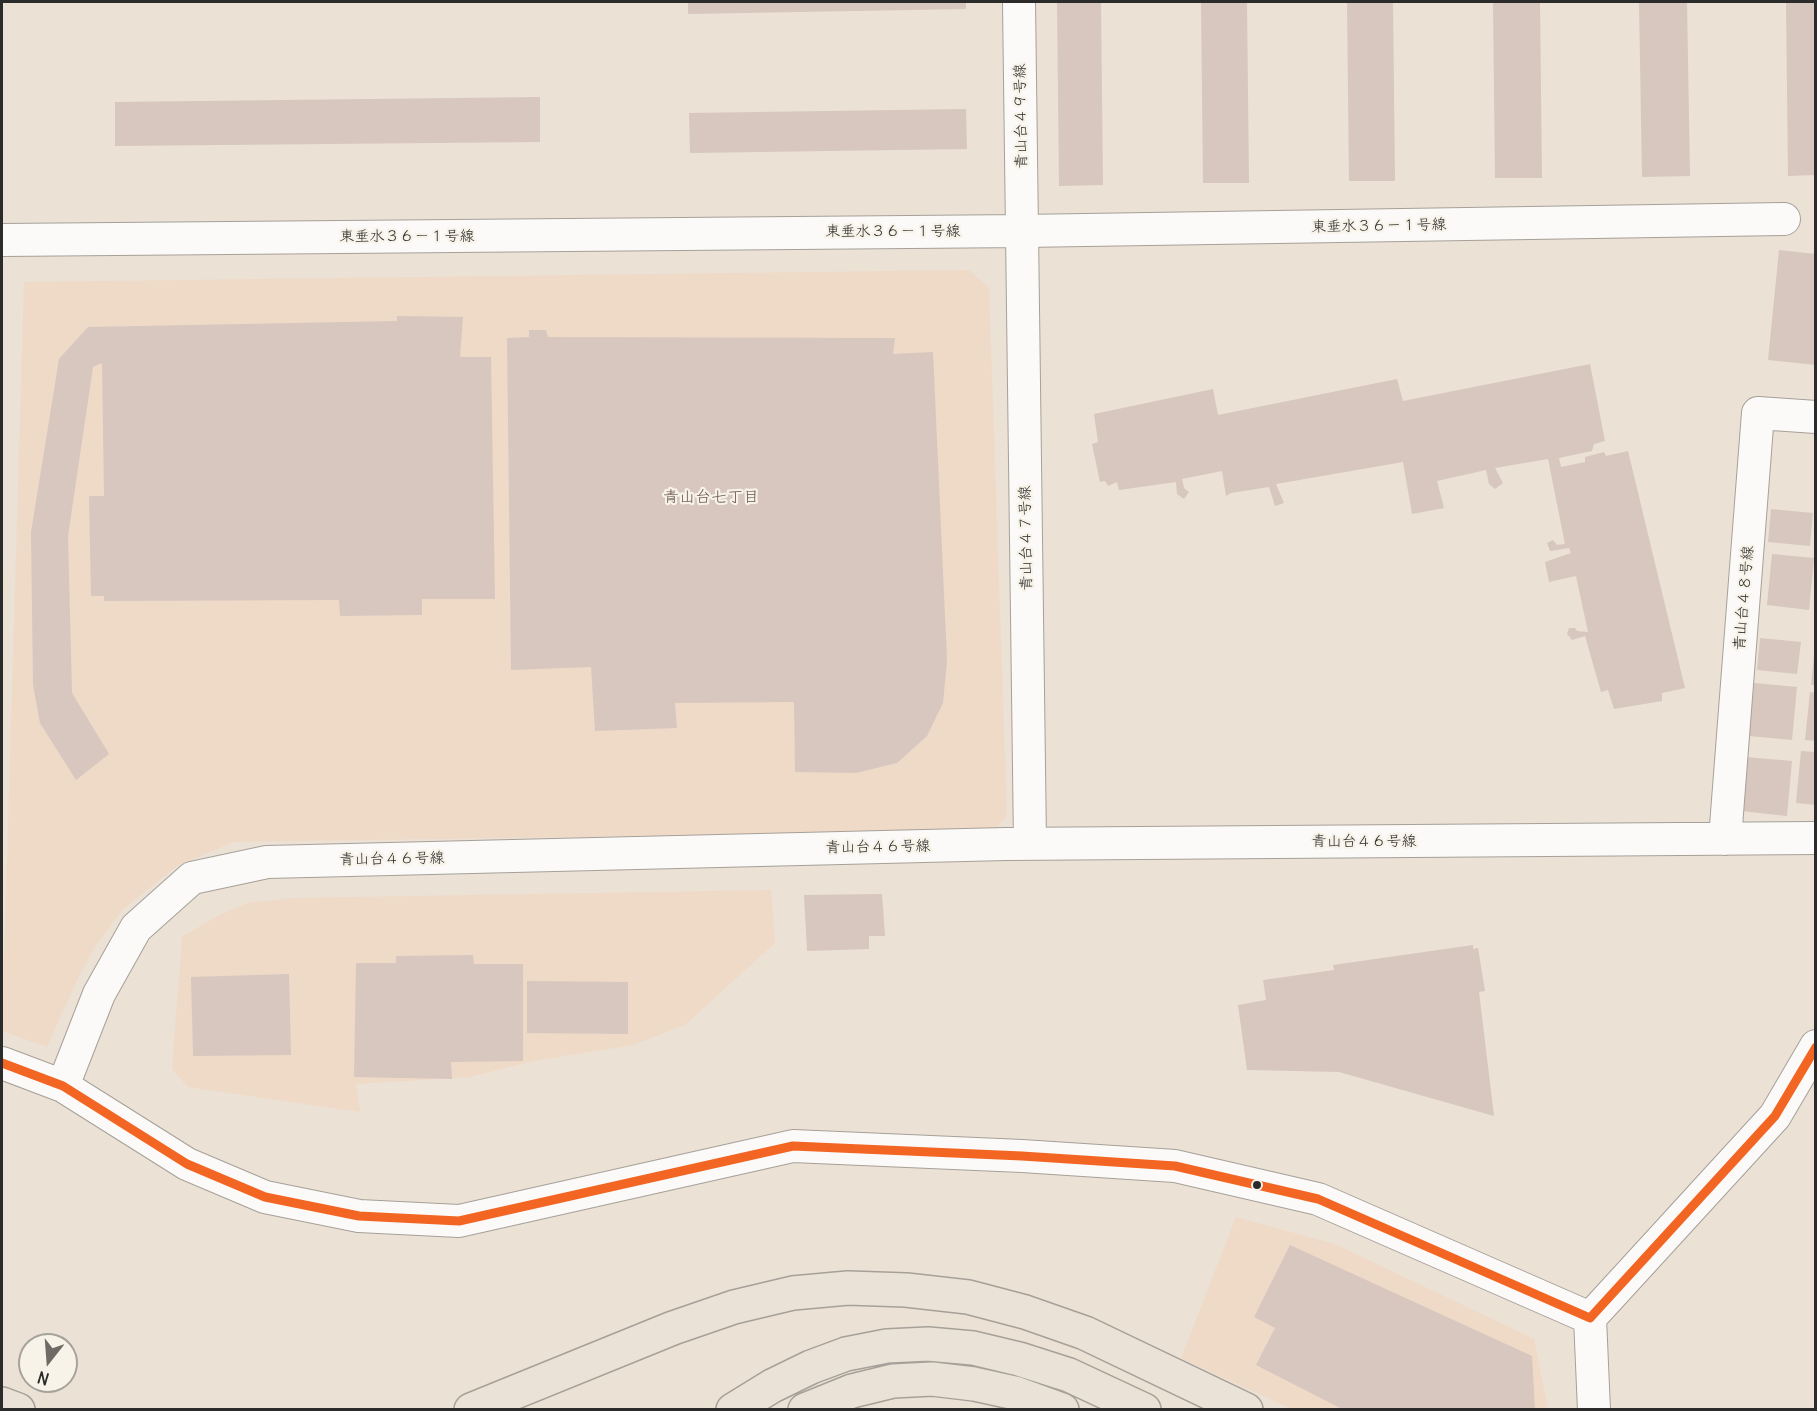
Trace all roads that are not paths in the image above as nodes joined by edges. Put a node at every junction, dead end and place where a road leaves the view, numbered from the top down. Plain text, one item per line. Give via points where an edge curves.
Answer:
1 (1019, 2) edge
2 (1784, 219) dead end
3 (1022, 231) junction
4 (2, 240) edge
5 (1815, 417) edge
6 (1815, 838) edge
7 (1725, 839) junction
8 (1030, 844) junction
9 (1815, 1046) edge
10 (2, 1063) edge
11 (63, 1086) junction
12 (1590, 1318) junction
13 (2, 1404) edge
14 (18, 1410) edge
15 (471, 1410) edge
16 (733, 1410) edge
17 (805, 1410) edge
18 (1062, 1410) edge
19 (1144, 1410) edge
20 (1246, 1410) edge
21 (1594, 1410) edge

1 - 3 street, 青山台４９号線
2 - 3 street, 東垂水３６－１号線
3 - 4 street, 東垂水３６－１号線
3 - 8 street, 青山台４７号線
5 - 7 street, 青山台４８号線 via 1758,413
6 - 7 street, 青山台４６号線
7 - 8 street, 青山台４６号線
8 - 11 street, 青山台４６号線 via 267,862 192,878 136,928 99,994
9 - 12 street via 1775,1116
10 - 11 street
11 - 12 street via 187,1164 265,1197 359,1216 459,1221 793,1146 1176,1166 1318,1199
12 - 21 street
13 - 14 highway
15 - 20 highway via 734,1307 793,1293 848,1288 968,1297 1026,1312 1085,1333
16 - 19 highway via 772,1386 846,1354 928,1344 973,1348 1019,1359 1070,1375
17 - 18 highway via 852,1391 893,1381 932,1379 1015,1393

